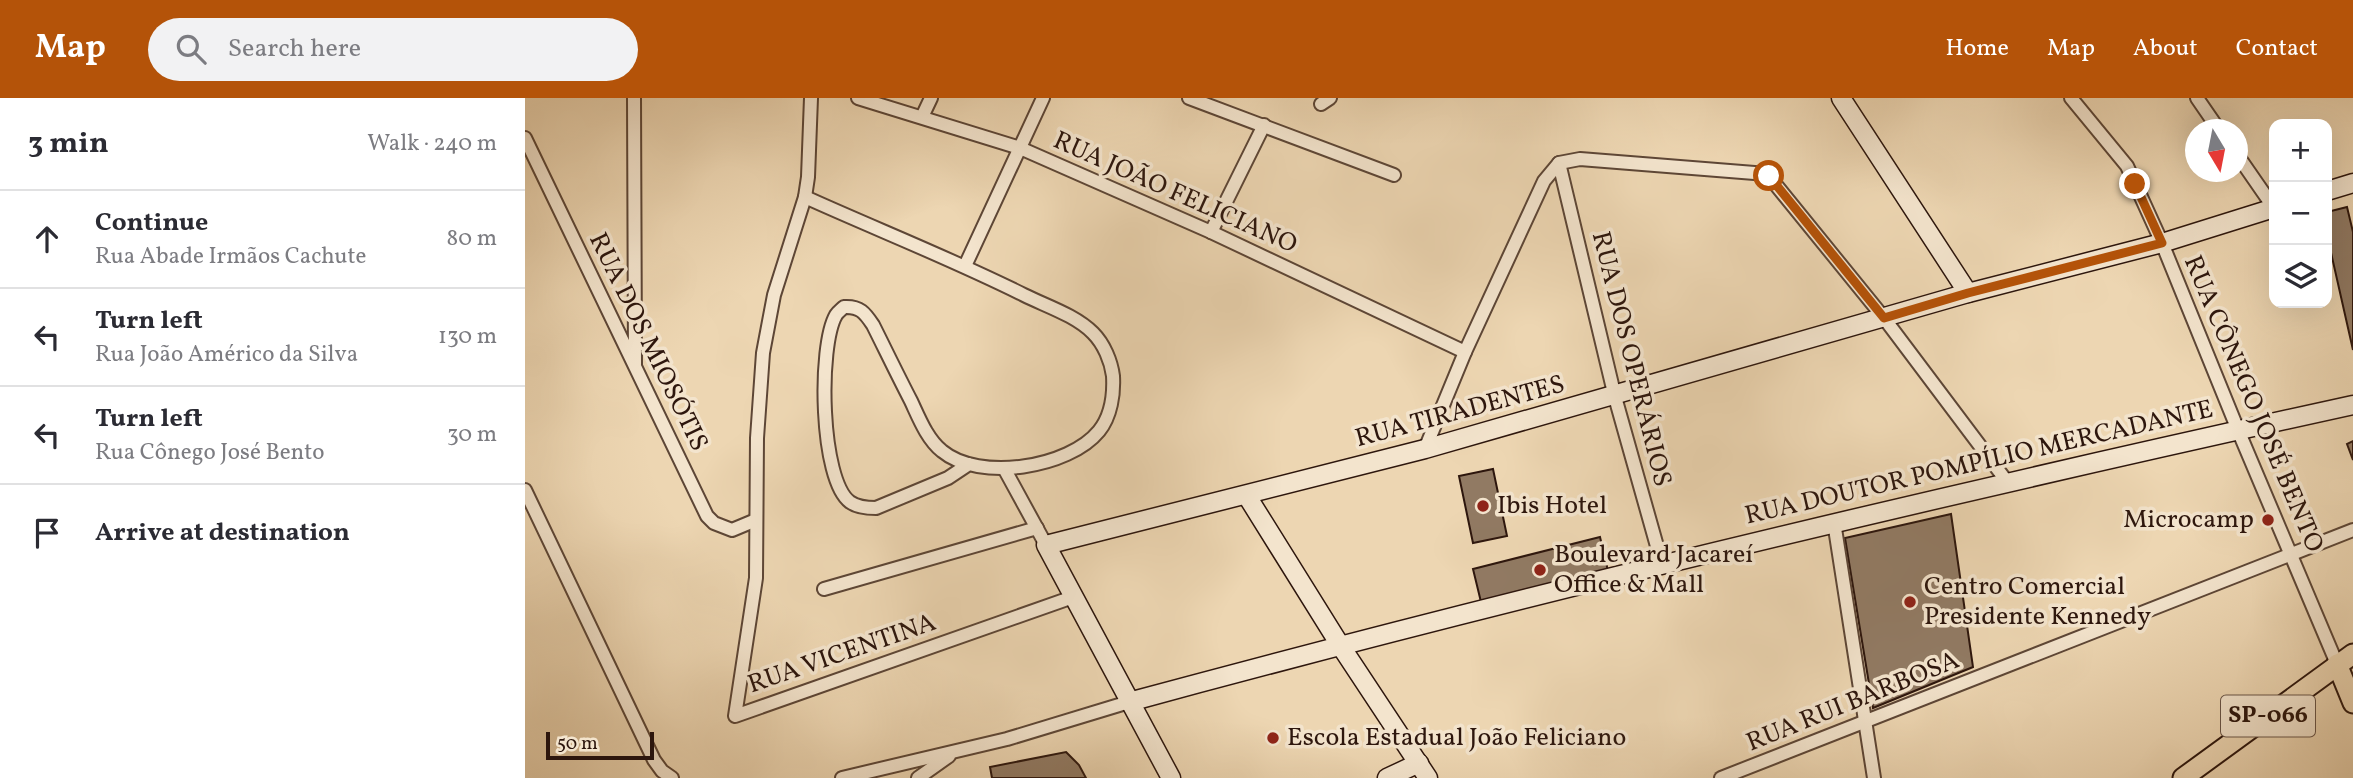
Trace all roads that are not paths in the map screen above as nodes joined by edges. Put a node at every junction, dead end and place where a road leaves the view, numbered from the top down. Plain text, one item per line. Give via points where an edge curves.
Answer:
1 (634, 98) edge
2 (811, 98) edge
3 (857, 98) edge
4 (931, 98) edge
5 (1043, 98) edge
6 (1189, 98) edge
7 (1840, 98) edge
8 (2071, 98) edge
9 (2197, 98) edge
10 (1215, 103) edge
11 (922, 117) junction
12 (2211, 119) edge
13 (1264, 125) junction
14 (525, 138) edge
15 (1020, 148) junction
16 (1559, 163) junction
17 (2248, 170) edge
18 (1394, 174) dead end
19 (2353, 183) edge
20 (2332, 189) edge
21 (805, 198) junction
22 (2269, 201) edge
23 (2269, 210) edge
24 (1211, 232) junction
25 (2162, 243) junction
26 (965, 266) junction
27 (1968, 293) junction
28 (1884, 318) junction
29 (1465, 352) junction
30 (635, 368) junction
31 (1615, 397) junction
32 (2353, 405) edge
33 (2238, 430) junction
34 (1425, 449) junction
35 (969, 464) junction
36 (1005, 470) junction
37 (2008, 483) junction
38 (525, 490) edge
39 (1247, 496) junction
40 (755, 520) junction
41 (1834, 522) junction
42 (1037, 528) junction
43 (2353, 530) edge
44 (1046, 545) junction
45 (2291, 554) junction
46 (1662, 564) junction
47 (824, 589) dead end
48 (1073, 597) junction
49 (1341, 645) junction
50 (2345, 659) edge
51 (1129, 702) junction
52 (2353, 703) edge
53 (1865, 721) junction
54 (956, 751) junction
55 (1424, 771) edge
56 (672, 778) edge
57 (842, 778) edge
58 (918, 778) edge
59 (1171, 778) edge
60 (1387, 778) edge
61 (1721, 778) edge
62 (1874, 778) edge
63 (2183, 778) edge

1 - 30 street
2 - 21 street
3 - 11 street, RUA JOÃO FELICIANO
4 - 11 street
5 - 15 street
6 - 10 street
7 - 27 main road
8 - 25 street, RUA CÔNEGO JOSÉ BENTO via 2127,166
9 - 12 street
10 - 13 street
11 - 15 street, RUA JOÃO FELICIANO
13 - 18 street
13 - 24 street
14 - 30 street, RUA DOS MIOSÓTIS
15 - 24 street, RUA JOÃO FELICIANO
15 - 26 street
16 - 28 street via 1580,159 1764,173
16 - 29 street via 1543,181
16 - 31 street, RUA DOS OPERÁRIOS
17 - 22 street
19 - 20 main road
21 - 26 street
21 - 40 street via 774,295 763,353
23 - 25 main road, RUA TIRADENTES
24 - 29 street, RUA JOÃO FELICIANO
25 - 27 main road, RUA TIRADENTES
25 - 33 street, RUA CÔNEGO JOSÉ BENTO
26 - 36 street via 1084,325 1095,335 1112,367 1112,400 1098,432 1067,454
27 - 28 main road, RUA TIRADENTES
28 - 31 main road, RUA TIRADENTES
28 - 37 street
29 - 34 street
30 - 40 street, RUA DOS MIOSÓTIS via 707,516 733,530
31 - 34 main road, RUA TIRADENTES
31 - 46 street, RUA DOS OPERÁRIOS
32 - 33 main road, RUA DOUTOR POMPÍLIO MERCADANTE
33 - 37 main road, RUA DOUTOR POMPÍLIO MERCADANTE
33 - 45 street, RUA CÔNEGO JOSÉ BENTO
34 - 39 main road, RUA TIRADENTES
35 - 35 street via 942,451 927,432 863,310 844,307 836,315 826,355 823,400 829,452 838,484 849,502 876,508 948,478
35 - 36 street
36 - 42 street
37 - 41 main road, RUA DOUTOR POMPÍLIO MERCADANTE
38 - 56 street via 644,741 662,771
39 - 44 main road, RUA TIRADENTES
39 - 49 main road
40 - 48 street, RUA VICENTINA via 756,578 735,716
41 - 46 main road, RUA DOUTOR POMPÍLIO MERCADANTE
41 - 53 street
42 - 44 street
42 - 47 street
43 - 45 street, RUA RUI BARBOSA
44 - 48 main road
45 - 50 street, RUA CÔNEGO JOSÉ BENTO
45 - 53 street, RUA RUI BARBOSA
46 - 49 main road, RUA DOUTOR POMPÍLIO MERCADANTE
48 - 51 main road
49 - 51 main road, RUA DOUTOR POMPÍLIO MERCADANTE
49 - 55 main road
50 - 52 main road
50 - 63 main road, SP-066
51 - 54 street
51 - 59 main road
53 - 61 street, RUA RUI BARBOSA
53 - 62 street
54 - 57 street
54 - 58 street
55 - 60 main road

